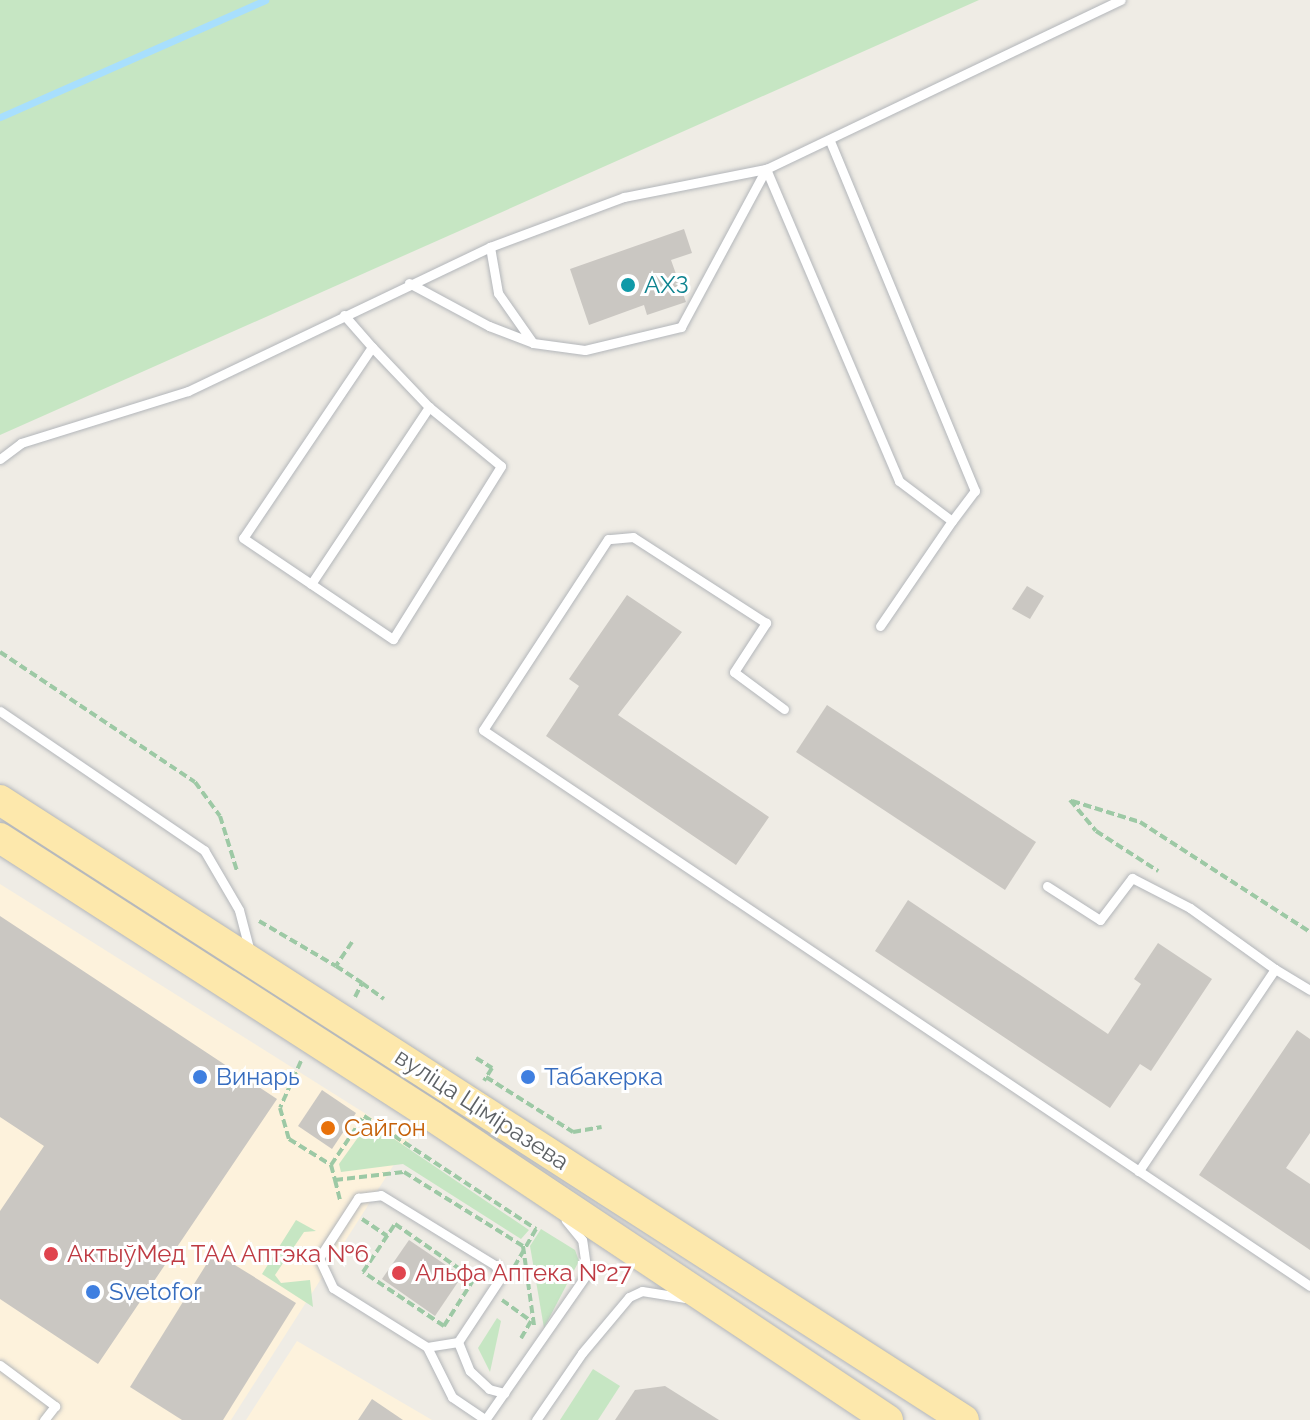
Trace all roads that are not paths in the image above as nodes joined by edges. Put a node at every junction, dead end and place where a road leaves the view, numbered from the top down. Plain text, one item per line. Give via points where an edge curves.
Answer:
1 (1121, 0) edge
2 (830, 141) junction
3 (766, 169) junction
4 (490, 247) junction
5 (409, 283) junction
6 (344, 315) junction
7 (533, 343) junction
8 (372, 347) junction
9 (429, 407) junction
10 (0, 459) edge
11 (952, 521) junction
12 (311, 584) junction
13 (880, 626) dead end
14 (784, 709) dead end
15 (0, 711) edge
16 (0, 800) edge
17 (0, 838) edge
18 (1047, 886) dead end
19 (253, 963) junction
20 (1275, 969) junction
21 (1310, 990) edge
22 (1139, 1171) junction
23 (550, 1198) junction
24 (1310, 1286) edge
25 (710, 1303) junction
26 (458, 1342) junction
27 (427, 1347) junction
28 (0, 1365) edge
29 (504, 1393) junction
30 (44, 1420) edge
31 (486, 1420) edge
32 (536, 1420) edge
33 (888, 1420) edge
34 (964, 1420) edge

1 - 2 lane
2 - 3 lane
2 - 11 lane via 975,491
3 - 4 lane via 624,197
3 - 7 lane via 681,327 585,350
3 - 11 lane via 899,481
4 - 5 lane
4 - 7 lane via 498,293
5 - 6 lane
5 - 7 lane
6 - 8 lane
6 - 10 lane via 188,391 21,443
8 - 9 lane
8 - 12 lane via 243,538
9 - 12 lane
9 - 12 lane via 501,466 393,639
11 - 13 lane
14 - 22 lane via 734,672 766,623 633,537 608,539 483,730
15 - 19 lane via 204,850 239,910
16 - 19 main road, вуліца Ціміразева
17 - 23 main road, вуліца Ціміразева
18 - 20 lane via 1100,920 1132,878 1190,908
19 - 34 main road, вуліца Ціміразева
20 - 21 lane
20 - 22 lane
22 - 24 lane
23 - 25 main road, вуліца Ціміразева
23 - 29 lane via 582,1240 587,1274
25 - 32 lane via 642,1291 629,1297
25 - 33 main road, вуліца Ціміразева
26 - 27 lane
26 - 27 lane via 501,1277 495,1265 381,1195 358,1198 319,1258 333,1288
26 - 29 lane via 470,1371 489,1389
27 - 31 lane via 452,1397
28 - 30 lane via 55,1406
29 - 31 lane

